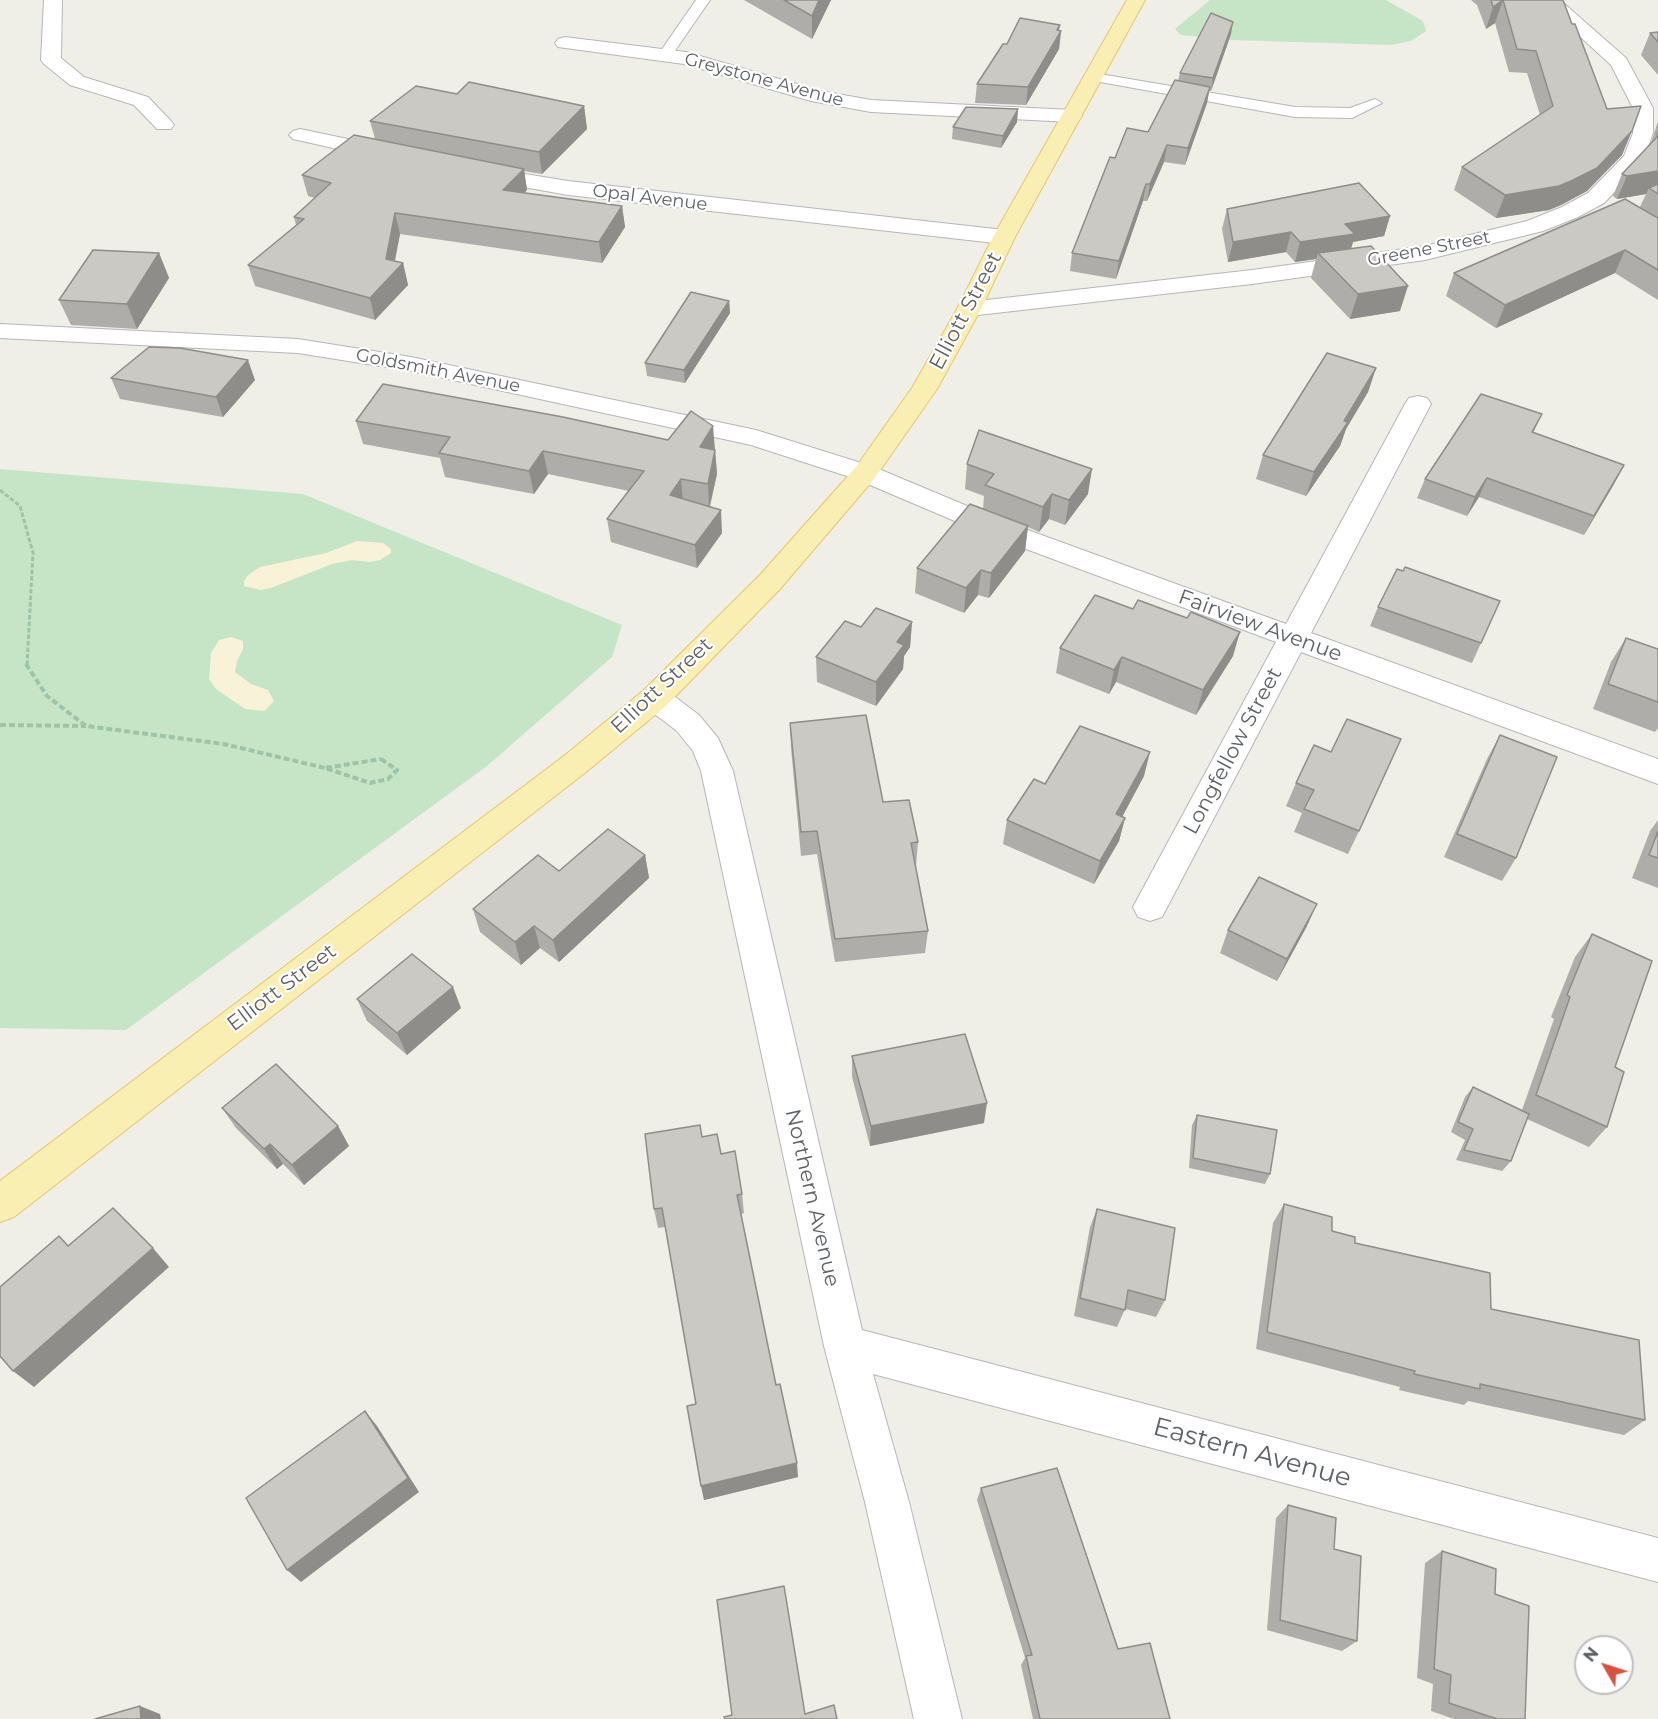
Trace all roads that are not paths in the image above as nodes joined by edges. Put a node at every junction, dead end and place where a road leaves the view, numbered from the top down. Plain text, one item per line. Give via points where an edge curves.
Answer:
1 (53, 0) edge
2 (703, 0) edge
3 (1137, 0) edge
4 (1549, 0) edge
5 (565, 43) dead end
6 (665, 56) junction
7 (1094, 77) junction
8 (1648, 97) edge
9 (1375, 103) dead end
10 (1072, 116) junction
11 (164, 125) dead end
12 (300, 135) dead end
13 (405, 158) edge
14 (463, 169) edge
15 (1004, 237) junction
16 (969, 309) junction
17 (0, 331) edge
18 (1418, 404) dead end
19 (865, 474) junction
20 (1293, 638) junction
21 (655, 698) junction
22 (1658, 772) edge
23 (1150, 908) dead end
24 (0, 1204) edge
25 (845, 1346) junction
26 (1658, 1560) edge
27 (938, 1719) edge

1 - 11 street via 51,60 77,81 141,101
2 - 6 lane
3 - 7 main road, Elliott Street
4 - 8 street, Greene Street via 1619,62
5 - 6 street, Greystone Avenue
6 - 10 street, Greystone Avenue via 686,58 818,97 872,106
7 - 9 lane via 1295,112 1352,113
7 - 10 main road, Elliott Street
8 - 16 street, Greene Street via 1643,108 1643,134 1634,158 1604,203 1535,226 1425,253
10 - 15 main road, Elliott Street
12 - 13 street
14 - 15 street, Opal Avenue via 660,200
15 - 16 main road, Elliott Street
16 - 19 main road, Elliott Street via 924,389
17 - 19 street, Goldsmith Avenue via 298,346 411,364 756,438
18 - 20 street, Longfellow Street
19 - 20 street, Fairview Avenue via 993,527
19 - 21 main road, Elliott Street via 770,582
20 - 22 street, Fairview Avenue
20 - 23 street, Longfellow Street
21 - 24 main road, Elliott Street via 575,764
21 - 25 street, Northern Avenue via 688,723 707,746 717,771
25 - 26 street, Eastern Avenue
25 - 27 street, Northern Avenue via 887,1502

